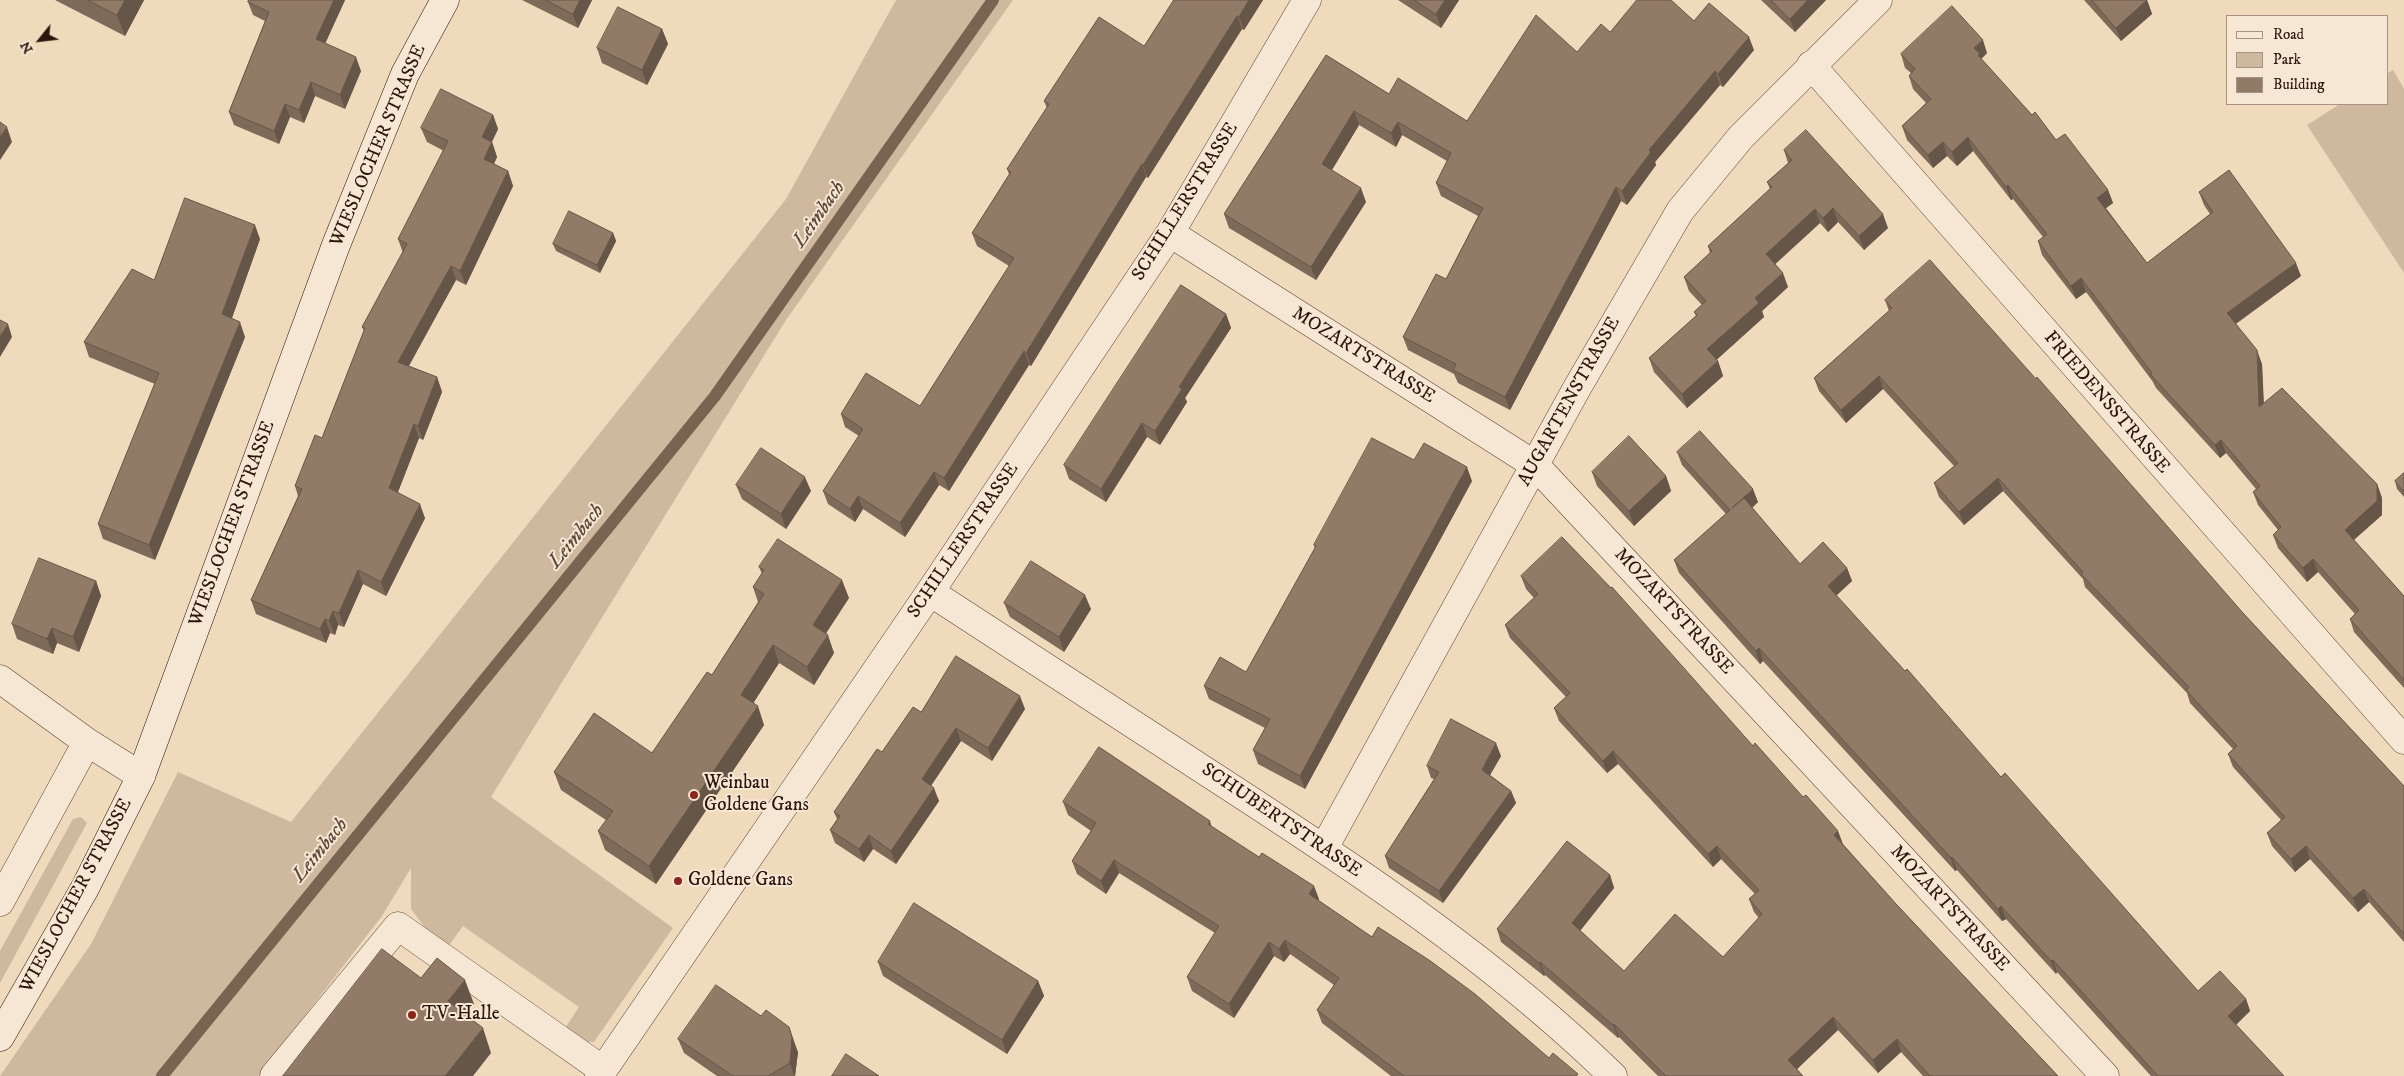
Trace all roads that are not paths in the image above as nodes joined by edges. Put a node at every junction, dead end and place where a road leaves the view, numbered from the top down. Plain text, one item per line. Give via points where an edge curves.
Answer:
1 (445, 0) edge
2 (1307, 0) edge
3 (1878, 0) edge
4 (1811, 65) junction
5 (1170, 233) junction
6 (1535, 465) junction
7 (930, 592) junction
8 (0, 679) edge
9 (2404, 740) edge
10 (87, 742) junction
11 (140, 776) junction
12 (1324, 848) junction
13 (0, 902) edge
14 (0, 1037) edge
15 (601, 1073) edge
16 (274, 1076) edge
17 (1612, 1076) edge
18 (2105, 1076) edge

1 - 11 street, WIESLOCHER STRASSE via 405,74 336,244
2 - 5 street, SCHILLERSTRASSE
3 - 4 street, AUGARTENSTRASSE
4 - 6 street, AUGARTENSTRASSE via 1741,137 1680,211
4 - 9 street, FRIEDENSSTRASSE
5 - 6 street, MOZARTSTRASSE
5 - 7 street, SCHILLERSTRASSE
6 - 12 street, AUGARTENSTRASSE
6 - 18 street, MOZARTSTRASSE
7 - 12 street, SCHUBERTSTRASSE
7 - 15 street, SCHILLERSTRASSE
8 - 10 street
10 - 11 street
10 - 13 street
11 - 14 street, WIESLOCHER STRASSE via 85,888
12 - 17 street, SCHUBERTSTRASSE via 1479,960 1571,1036
15 - 16 street, SCHILLERSTRASSE via 398,926

